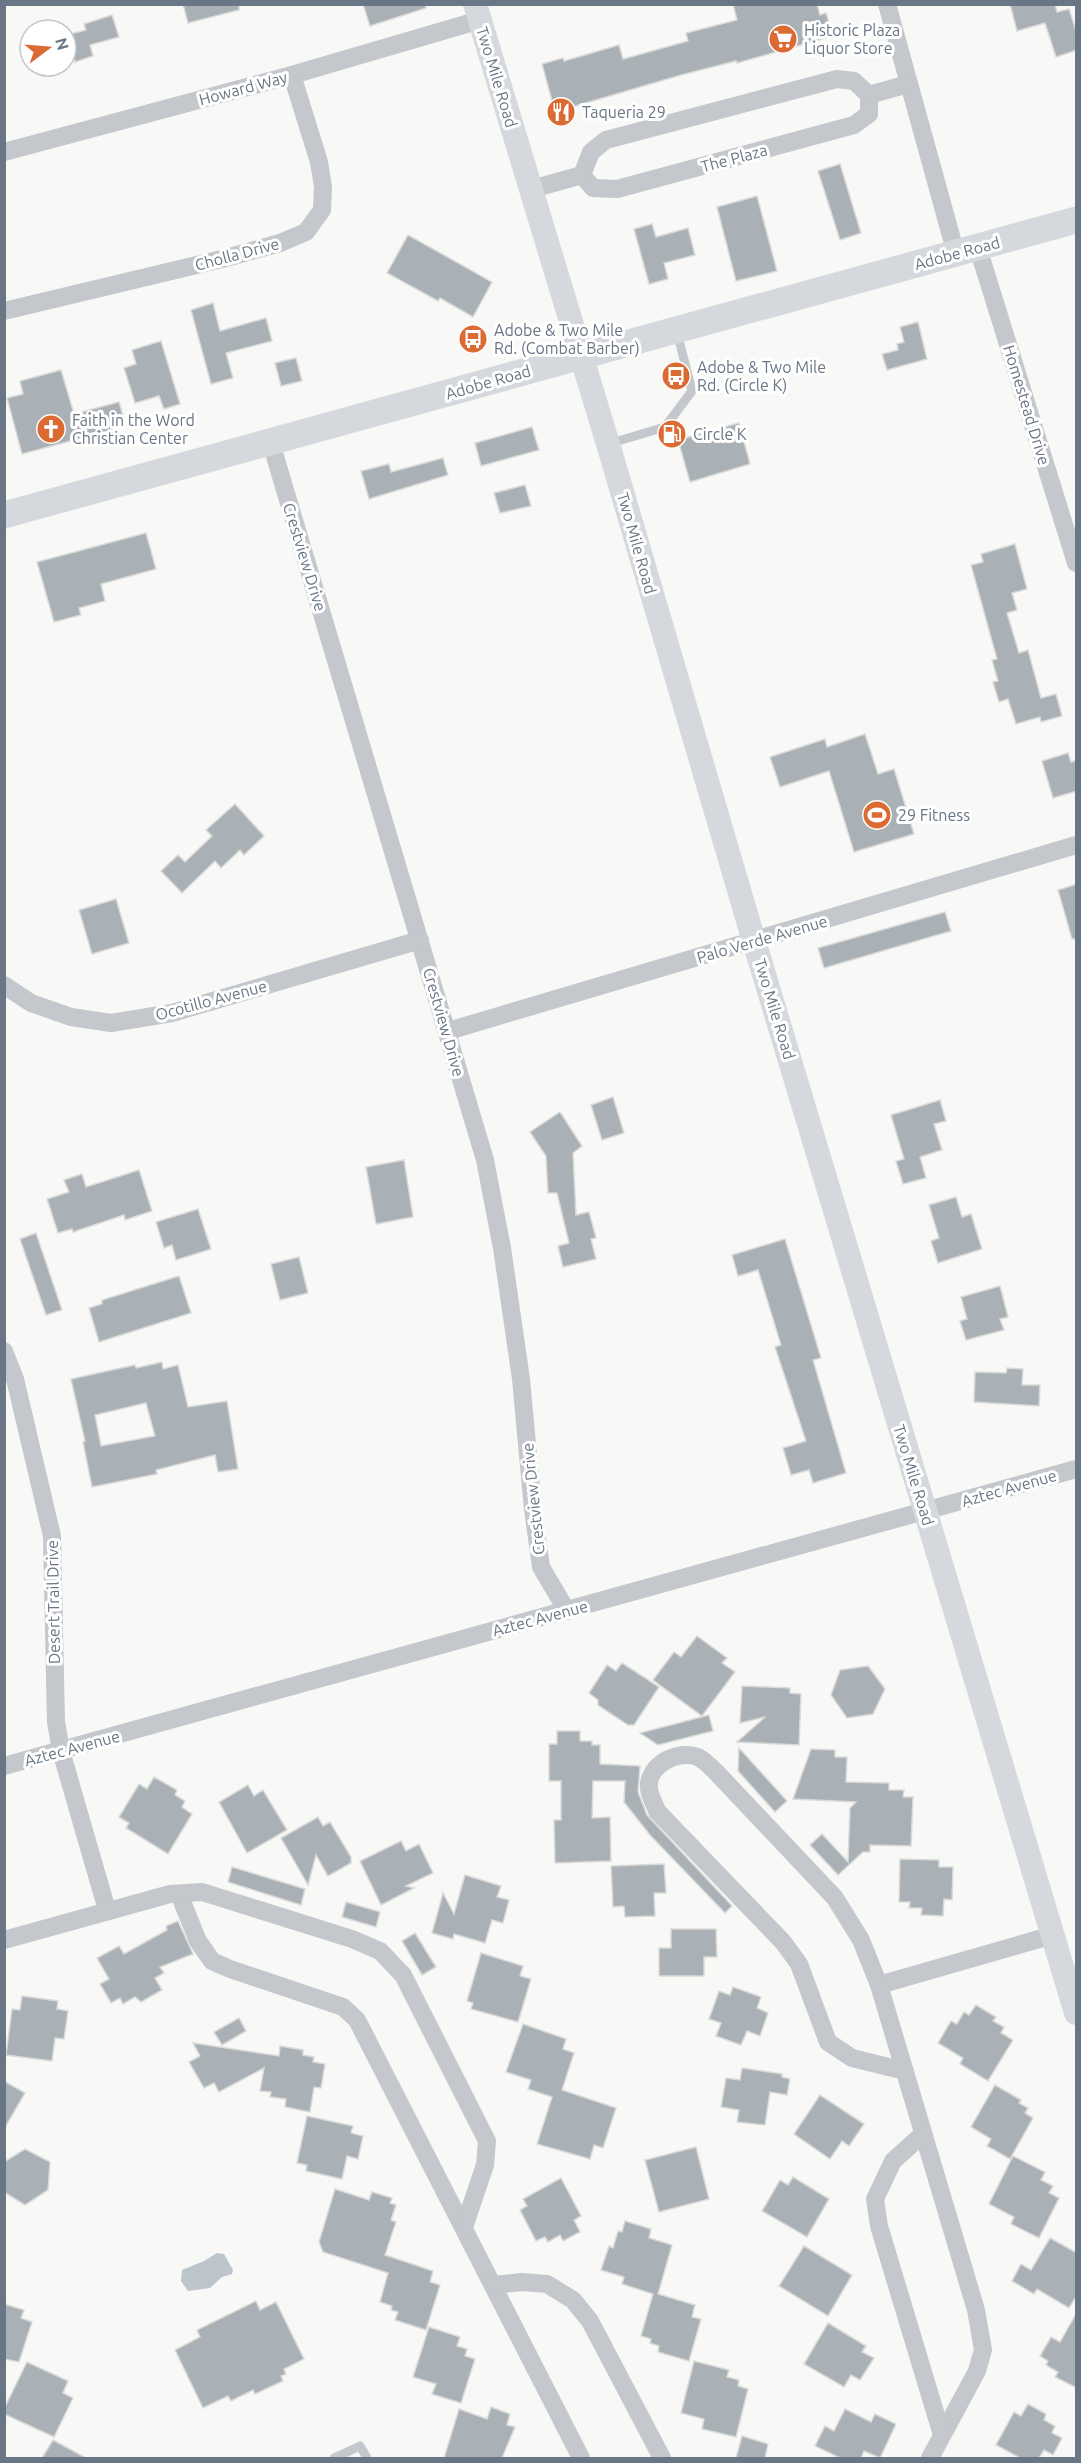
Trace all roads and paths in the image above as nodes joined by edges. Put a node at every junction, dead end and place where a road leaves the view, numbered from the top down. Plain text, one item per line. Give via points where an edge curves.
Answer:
1 (887, 4) edge
2 (477, 12) edge
3 (292, 75) junction
4 (908, 84) junction
5 (869, 95) junction
6 (4, 152) edge
7 (582, 175) junction
8 (532, 189) junction
9 (1077, 220) edge
10 (967, 251) junction
11 (4, 311) edge
12 (676, 330) junction
13 (580, 356) junction
14 (271, 442) junction
15 (608, 444) junction
16 (4, 515) edge
17 (1077, 562) edge
18 (1077, 845) edge
19 (420, 940) junction
20 (754, 941) junction
21 (4, 985) edge
22 (448, 1031) junction
23 (4, 1351) edge
24 (1077, 1469) edge
25 (925, 1511) junction
26 (567, 1611) junction
27 (61, 1751) junction
28 (4, 1766) edge
29 (179, 1893) junction
30 (107, 1910) junction
31 (1053, 1935) junction
32 (4, 1940) edge
33 (879, 1985) junction
34 (1077, 2013) edge
35 (905, 2071) junction
36 (923, 2134) junction
37 (464, 2227) junction
38 (493, 2285) junction
39 (942, 2435) junction
40 (334, 2458) edge
41 (367, 2458) edge
42 (581, 2458) edge
43 (662, 2458) edge
44 (930, 2458) edge

1 - 4 street, Homestead Drive
2 - 3 street, Howard Way
2 - 8 street, Two Mile Road
3 - 6 street, Howard Way
3 - 11 street, Cholla Drive via 323,187 322,210 306,232 225,258
4 - 5 street
4 - 10 street, Homestead Drive
5 - 7 street via 854,81 837,79 606,140 591,152
5 - 7 street, The Plaza via 869,114 854,125 617,189 593,188
7 - 8 street
8 - 13 street, Two Mile Road
9 - 10 main road, Adobe Road
10 - 12 main road, Adobe Road
10 - 17 street, Homestead Drive
12 - 13 main road, Adobe Road
12 - 15 lane via 692,391 665,427
13 - 14 main road, Adobe Road
13 - 15 street, Two Mile Road
14 - 16 main road, Adobe Road
14 - 19 street, Crestview Drive
15 - 20 street, Two Mile Road
18 - 20 street, Palo Verde Avenue
19 - 21 street, Ocotillo Avenue via 172,1013 111,1023 71,1017 31,1003
19 - 22 street, Crestview Drive
20 - 22 street, Palo Verde Avenue
20 - 25 street, Two Mile Road
22 - 26 street, Crestview Drive via 485,1160 502,1248 541,1567
23 - 27 street, Desert Trail Drive via 15,1379 52,1536 56,1722
24 - 25 street, Aztec Avenue
25 - 26 street, Aztec Avenue
25 - 31 street, Two Mile Road
26 - 27 street, Aztec Avenue
27 - 28 street, Aztec Avenue
27 - 30 street, Desert Trail Drive
29 - 30 street
29 - 37 street via 198,1941 212,1960 343,2007 357,2020
29 - 37 street via 202,1892 352,1939 380,1951 404,1975 487,2141 485,2165
30 - 32 street
31 - 33 street
31 - 34 street, Two Mile Road
33 - 35 street
33 - 35 street via 861,1940 835,1898 716,1772 697,1757 678,1755 664,1760 653,1774 649,1788 657,1811 783,1942 799,1964 828,2042 852,2058
35 - 36 street
36 - 39 street via 976,2310 983,2350 977,2371
36 - 39 street via 892,2161 875,2199 879,2226
37 - 38 street
38 - 42 street
38 - 43 street via 548,2284 573,2300 590,2320
39 - 44 street
40 - 41 lane via 360,2446

